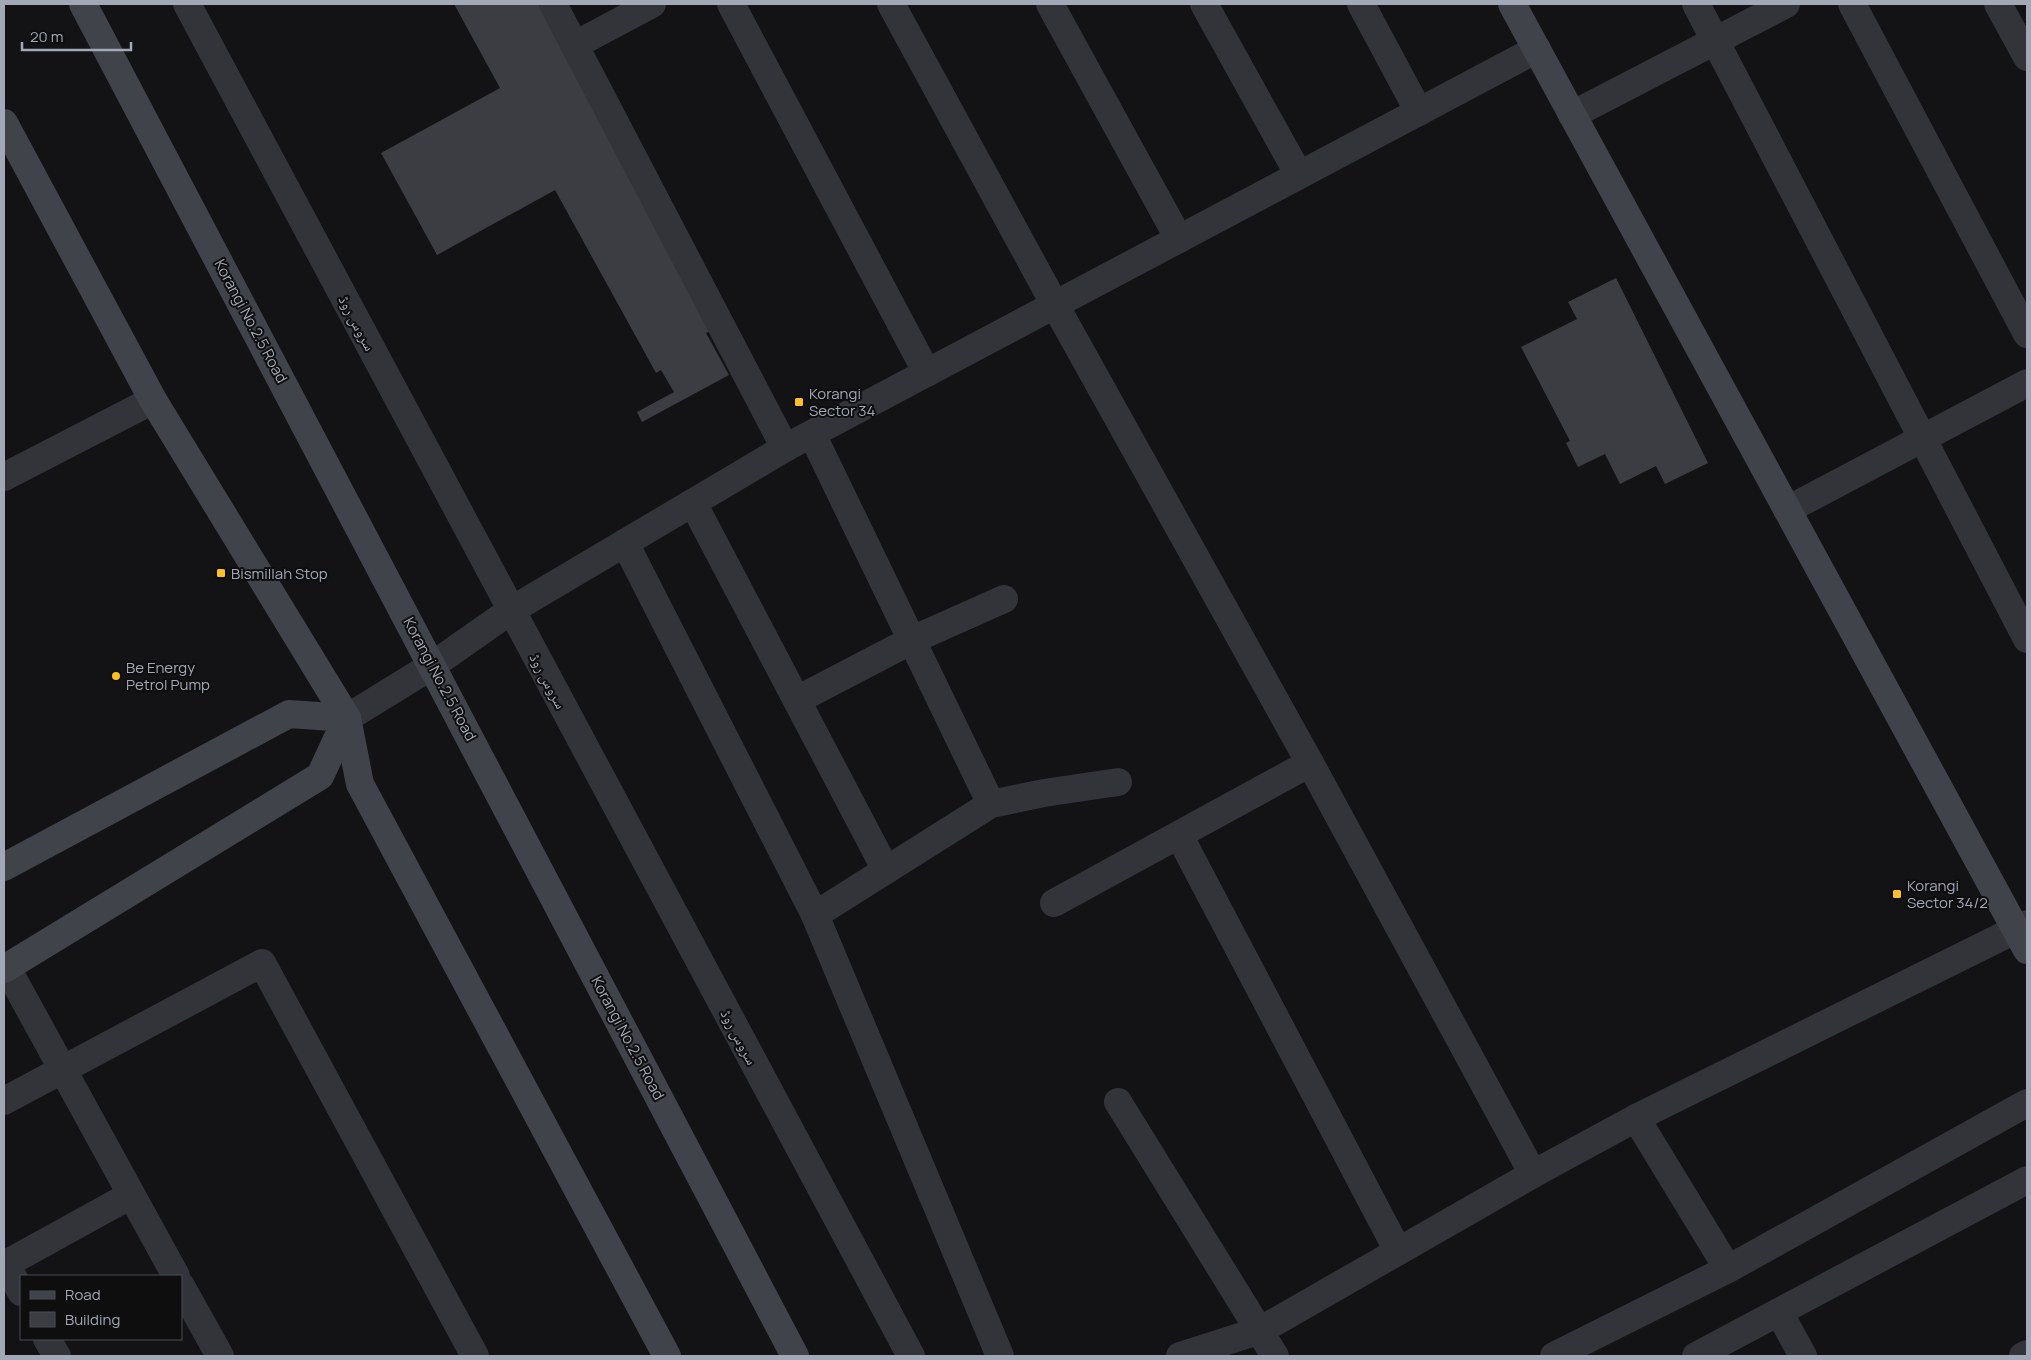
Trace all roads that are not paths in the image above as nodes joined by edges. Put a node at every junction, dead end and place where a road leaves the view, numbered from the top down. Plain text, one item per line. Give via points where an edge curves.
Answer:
1 (84, 4) edge
2 (186, 4) edge
3 (553, 4) edge
4 (652, 4) edge
5 (731, 4) edge
6 (891, 4) edge
7 (1050, 4) edge
8 (1204, 4) edge
9 (1361, 4) edge
10 (1512, 4) edge
11 (1696, 4) edge
12 (1786, 4) edge
13 (1852, 4) edge
14 (1998, 4) edge
15 (1716, 40) junction
16 (575, 45) junction
17 (1537, 49) junction
18 (2027, 57) edge
19 (1419, 112) junction
20 (1572, 115) junction
21 (4, 123) edge
22 (1299, 175) junction
23 (1179, 239) junction
24 (1055, 305) junction
25 (2027, 334) edge
26 (927, 373) junction
27 (2027, 383) edge
28 (153, 400) junction
29 (812, 434) junction
30 (1923, 440) junction
31 (786, 448) junction
32 (4, 477) edge
33 (693, 503) junction
34 (1787, 510) junction
35 (625, 543) junction
36 (1004, 599) dead end
37 (510, 611) junction
38 (2027, 639) edge
39 (912, 640) junction
40 (433, 665) junction
41 (797, 700) junction
42 (347, 718) junction
43 (1310, 763) junction
44 (1118, 782) dead end
45 (991, 804) junction
46 (1180, 834) junction
47 (4, 867) edge
48 (886, 870) junction
49 (1054, 903) dead end
50 (816, 915) junction
51 (2024, 935) edge
52 (5, 968) edge
53 (63, 1070) junction
54 (4, 1101) edge
55 (1118, 1102) dead end
56 (2027, 1103) edge
57 (1636, 1118) junction
58 (1532, 1174) junction
59 (2027, 1180) edge
60 (131, 1195) junction
61 (1398, 1252) junction
62 (5, 1265) edge
63 (1728, 1270) junction
64 (175, 1275) edge
65 (182, 1288) edge
66 (20, 1290) edge
67 (1779, 1312) junction
68 (1261, 1330) junction
69 (49, 1340) edge
70 (2027, 1354) edge
71 (57, 1356) edge
72 (220, 1356) edge
73 (475, 1356) edge
74 (667, 1356) edge
75 (795, 1356) edge
76 (911, 1356) edge
77 (1000, 1356) edge
78 (1180, 1356) edge
79 (1275, 1356) edge
80 (1554, 1356) edge
81 (1696, 1356) edge
82 (1803, 1356) edge
83 (2023, 1356) edge

1 - 40 main road, Korangi No.2.5 Road
2 - 37 street, سروس روڈ
3 - 16 street
4 - 16 street
5 - 26 street
6 - 24 street
7 - 23 street
8 - 22 street
9 - 19 street
10 - 17 main road
11 - 15 street
12 - 15 street
13 - 25 street
14 - 18 street
15 - 20 street
15 - 30 street
16 - 31 street
17 - 19 street
17 - 20 main road
19 - 22 street
20 - 34 main road
21 - 28 main road
22 - 23 street
23 - 24 street
24 - 26 street
24 - 43 street
26 - 29 street
27 - 30 street
28 - 32 street
28 - 42 main road
29 - 31 street
29 - 39 street
30 - 34 street
30 - 38 street
31 - 33 street
33 - 35 street
33 - 41 street
34 - 51 main road
35 - 37 street
35 - 50 street
36 - 39 street
37 - 40 street
37 - 76 street, سروس روڈ
39 - 41 street
39 - 45 street
40 - 42 street
40 - 75 main road, Korangi No.2.5 Road
41 - 48 street
42 - 47 main road via 289,714
42 - 52 main road via 320,776
42 - 74 main road via 360,784
43 - 46 street
43 - 58 street
44 - 45 street
45 - 48 street
46 - 49 street
46 - 61 street
48 - 50 street
50 - 77 street
51 - 57 street
52 - 53 street
53 - 54 street
53 - 60 street
53 - 73 street via 262,963
55 - 68 street
56 - 63 street
57 - 58 street
57 - 63 street
58 - 61 street
59 - 67 street
60 - 62 street
60 - 64 street
61 - 68 street
62 - 66 street
63 - 80 street
65 - 72 street
67 - 81 street
67 - 82 street
68 - 78 street
68 - 79 street
69 - 71 street
70 - 83 street

